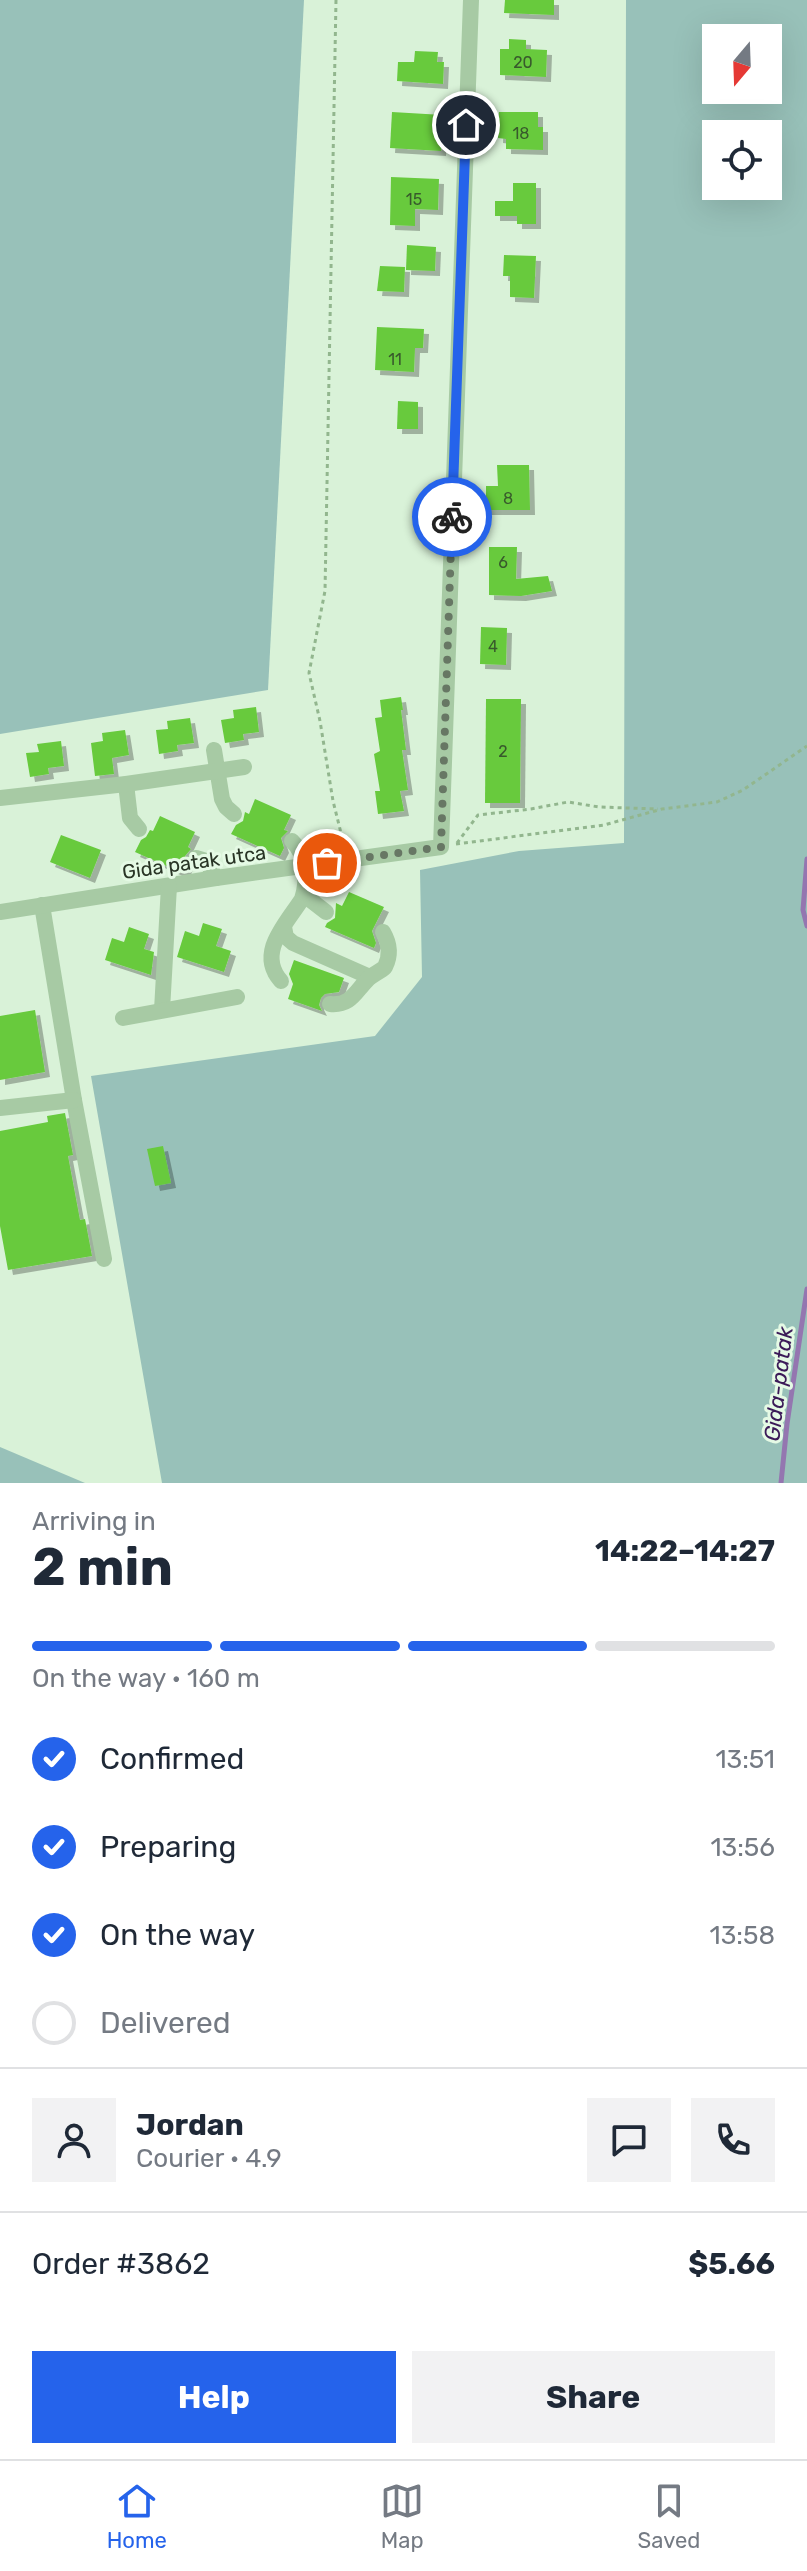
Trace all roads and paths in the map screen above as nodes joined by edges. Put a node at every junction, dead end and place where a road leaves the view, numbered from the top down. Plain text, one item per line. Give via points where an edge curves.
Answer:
1 (336, 0) edge
2 (471, 0) edge
3 (807, 746) edge
4 (214, 750) dead end
5 (244, 767) dead end
6 (219, 769) junction
7 (126, 784) junction
8 (0, 798) edge
9 (662, 809) junction
10 (234, 814) dead end
11 (139, 829) dead end
12 (292, 841) dead end
13 (196, 858) dead end
14 (349, 860) junction
15 (305, 867) junction
16 (216, 878) junction
17 (169, 886) junction
18 (304, 895) junction
19 (42, 905) junction
20 (0, 912) edge
21 (326, 912) dead end
22 (284, 927) junction
23 (383, 932) dead end
24 (370, 977) junction
25 (281, 981) dead end
26 (237, 997) dead end
27 (330, 1004) dead end
28 (162, 1010) junction
29 (123, 1018) dead end
30 (74, 1100) junction
31 (0, 1108) edge
32 (104, 1259) dead end

1 - 14 path via 325,591 309,673
2 - 14 street, Gida patak utca via 441,847
3 - 9 path via 717,802
4 - 6 street
5 - 6 street
6 - 7 street
6 - 10 street via 222,799
7 - 8 street
7 - 11 street via 130,818
9 - 9 path via 568,802 478,815 456,844 604,825
12 - 15 street
13 - 16 street via 206,861
14 - 15 street, Gida patak utca
15 - 16 street, Gida patak utca
15 - 18 street
16 - 17 street, Gida patak utca
17 - 19 street, Gida patak utca
17 - 28 street
18 - 21 street
18 - 22 street
19 - 20 street, Gida patak utca
19 - 30 street
22 - 24 street via 293,943
22 - 25 street via 271,951
23 - 24 street via 389,942 387,963
24 - 27 street via 349,1001
26 - 28 street
28 - 29 street
30 - 31 street
30 - 32 street

